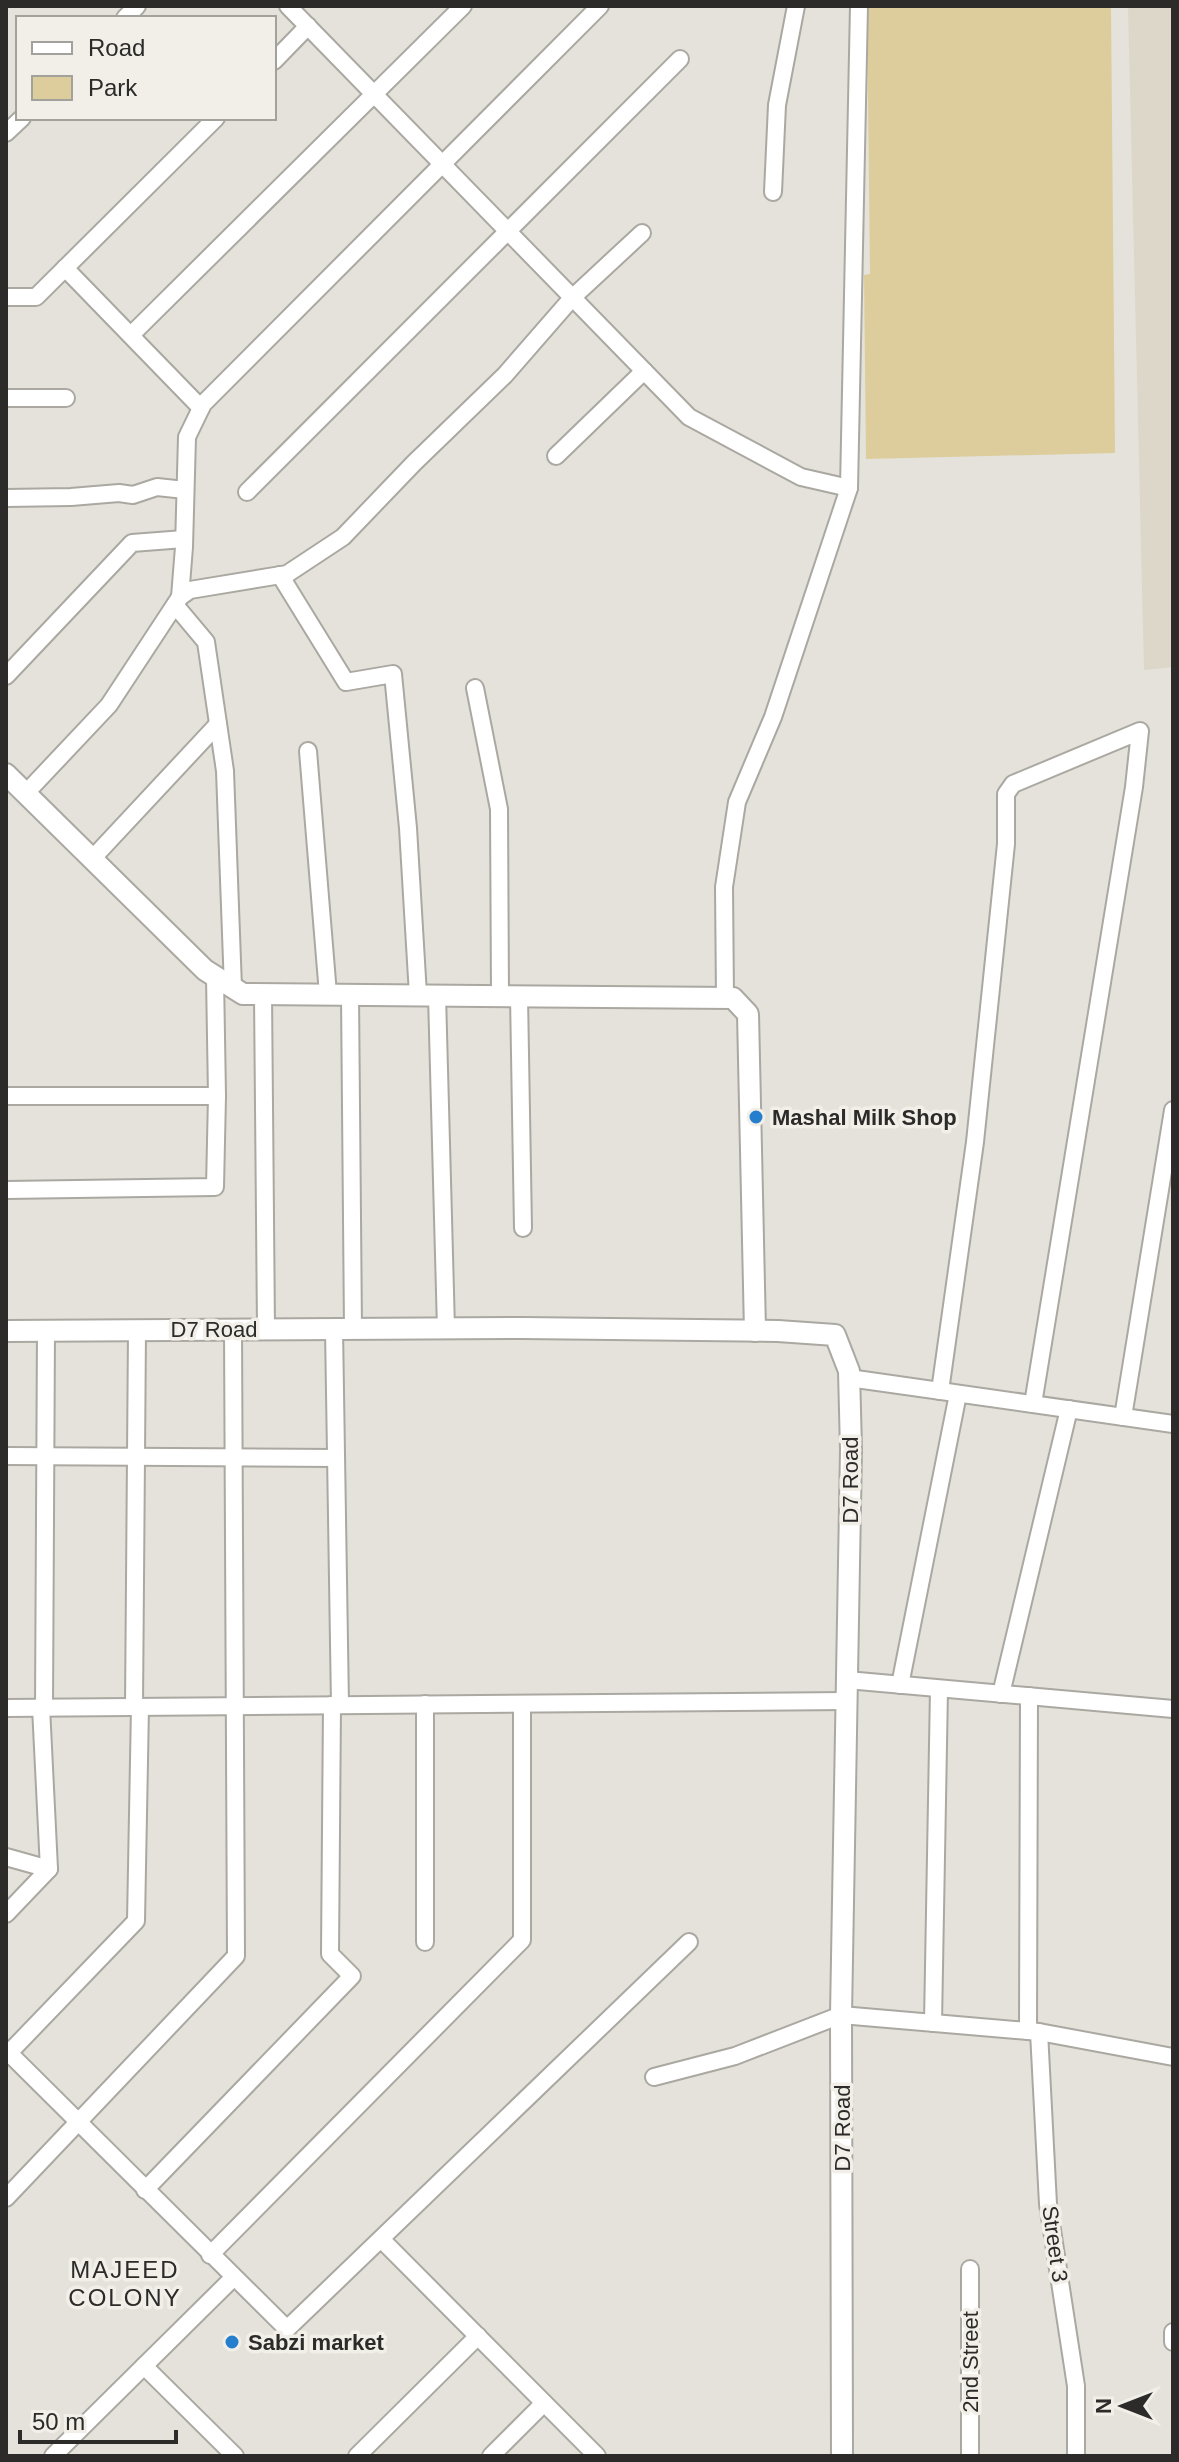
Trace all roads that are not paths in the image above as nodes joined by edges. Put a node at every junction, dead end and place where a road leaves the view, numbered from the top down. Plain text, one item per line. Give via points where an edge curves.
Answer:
1 (288, 6) edge
2 (463, 6) edge
3 (600, 6) edge
4 (796, 6) edge
5 (859, 6) edge
6 (308, 26) junction
7 (276, 59) edge
8 (680, 59) dead end
9 (375, 95) junction
10 (214, 120) edge
11 (441, 164) junction
12 (773, 192) dead end
13 (507, 231) junction
14 (642, 233) dead end
15 (65, 268) junction
16 (6, 297) edge
17 (572, 298) junction
18 (131, 335) junction
19 (644, 371) junction
20 (6, 398) edge
21 (66, 398) dead end
22 (201, 408) junction
23 (556, 456) dead end
24 (849, 488) junction
25 (185, 490) junction
26 (247, 492) dead end
27 (6, 498) edge
28 (184, 539) junction
29 (280, 575) junction
30 (177, 601) junction
31 (6, 676) edge
32 (475, 688) dead end
33 (218, 724) junction
34 (308, 751) dead end
35 (6, 774) edge
36 (26, 793) junction
37 (92, 859) junction
38 (215, 977) junction
39 (233, 988) junction
40 (263, 994) junction
41 (328, 994) junction
42 (350, 995) junction
43 (428, 995) junction
44 (510, 996) junction
45 (725, 998) junction
46 (6, 1096) edge
47 (217, 1096) junction
48 (1173, 1110) edge
49 (6, 1190) edge
50 (523, 1228) dead end
51 (233, 1329) junction
52 (266, 1329) junction
53 (343, 1329) junction
54 (446, 1329) junction
55 (46, 1330) junction
56 (137, 1330) junction
57 (6, 1331) edge
58 (755, 1331) junction
59 (849, 1378) junction
60 (940, 1391) junction
61 (958, 1394) junction
62 (1033, 1404) junction
63 (1069, 1409) junction
64 (1123, 1417) junction
65 (1173, 1424) edge
66 (6, 1456) edge
67 (45, 1456) junction
68 (136, 1457) junction
69 (234, 1457) junction
70 (336, 1458) junction
71 (900, 1685) junction
72 (939, 1689) junction
73 (847, 1690) junction
74 (1001, 1694) junction
75 (1029, 1696) junction
76 (425, 1704) junction
77 (522, 1704) junction
78 (336, 1705) junction
79 (234, 1706) junction
80 (43, 1707) junction
81 (137, 1707) junction
82 (6, 1708) edge
83 (1173, 1709) edge
84 (6, 1857) edge
85 (49, 1869) junction
86 (6, 1914) edge
87 (425, 1942) dead end
88 (689, 1942) dead end
89 (841, 2015) junction
90 (933, 2023) junction
91 (1034, 2031) junction
92 (7, 2053) edge
93 (1173, 2057) edge
94 (654, 2077) dead end
95 (78, 2122) junction
96 (145, 2190) junction
97 (6, 2198) edge
98 (381, 2239) junction
99 (210, 2255) junction
100 (970, 2269) dead end
101 (233, 2278) junction
102 (1173, 2332) edge
103 (478, 2336) junction
104 (1173, 2342) edge
105 (144, 2366) junction
106 (544, 2403) junction
107 (225, 2453) edge
108 (53, 2456) edge
109 (357, 2456) edge
110 (491, 2456) edge
111 (597, 2456) edge
112 (842, 2456) edge
113 (970, 2456) edge
114 (1076, 2456) edge

1 - 6 street
2 - 9 street
3 - 11 street
4 - 12 street via 777,105
5 - 24 street
6 - 7 street
6 - 9 street
8 - 13 street
9 - 11 street
9 - 18 street
10 - 15 street
11 - 13 street
11 - 22 street
13 - 17 street
13 - 26 street
14 - 17 street
15 - 16 street via 36,297
15 - 18 street
17 - 19 street
17 - 29 street via 505,375 343,537
18 - 22 street
19 - 23 street
19 - 24 street via 689,417 801,477
20 - 21 street
22 - 25 street via 187,437
24 - 45 street via 773,717 737,802 724,887
25 - 27 street via 157,487 133,495
25 - 28 street
28 - 30 street
28 - 31 street via 132,543
29 - 30 street via 190,590
29 - 43 street via 346,682 393,674
30 - 33 street via 206,642
30 - 36 street via 109,705
32 - 44 street via 499,809
33 - 37 street
33 - 39 street via 225,771
34 - 41 street
35 - 36 street
36 - 37 street
37 - 38 street
38 - 39 street
38 - 47 street
39 - 40 street
40 - 41 street
40 - 52 street
41 - 42 street
42 - 43 street
42 - 53 street
43 - 44 street
43 - 54 street
44 - 45 street
44 - 50 street
45 - 58 street via 733,998 748,1014
46 - 47 street
47 - 49 street via 215,1187
48 - 64 street
51 - 52 street, D7 Road
51 - 56 street, D7 Road
51 - 69 street
52 - 53 street, D7 Road
53 - 54 street, D7 Road
53 - 70 street
54 - 58 street, D7 Road
55 - 56 street, D7 Road
55 - 57 street, D7 Road
55 - 67 street
56 - 68 street
58 - 59 street, D7 Road via 835,1335
59 - 60 street
59 - 73 street, D7 Road
60 - 61 street
60 - 62 street via 976,1126 1006,844 1006,794 1013,784 1140,731
61 - 62 street
61 - 71 street
62 - 63 street
63 - 64 street
63 - 74 street
64 - 65 street
66 - 67 street
67 - 68 street
67 - 80 street
68 - 69 street
68 - 81 street
69 - 70 street
69 - 79 street
70 - 78 street
71 - 72 street
71 - 73 street
72 - 74 street
72 - 90 street
73 - 77 street
73 - 89 street, D7 Road
74 - 75 street
75 - 83 street
75 - 91 street, Street 3
76 - 77 street
76 - 78 street
76 - 87 street
77 - 99 street via 522,1940
78 - 79 street
78 - 96 street via 330,1954 352,1976
79 - 81 street
79 - 95 street via 236,1956
80 - 81 street
80 - 82 street
80 - 85 street
81 - 92 street via 136,1921
84 - 85 street
85 - 86 street
88 - 98 street
89 - 90 street
89 - 94 street via 735,2056
89 - 112 street, D7 Road
90 - 91 street
91 - 93 street
91 - 114 street, Street 3 via 1048,2204 1076,2386
92 - 95 street
95 - 96 street
95 - 97 street
96 - 99 street
98 - 101 street via 287,2329
98 - 103 street
99 - 101 street
100 - 113 street, 2nd Street
101 - 105 street
102 - 104 street
103 - 106 street
103 - 109 street
105 - 107 street
105 - 108 street
106 - 110 street
106 - 111 street

